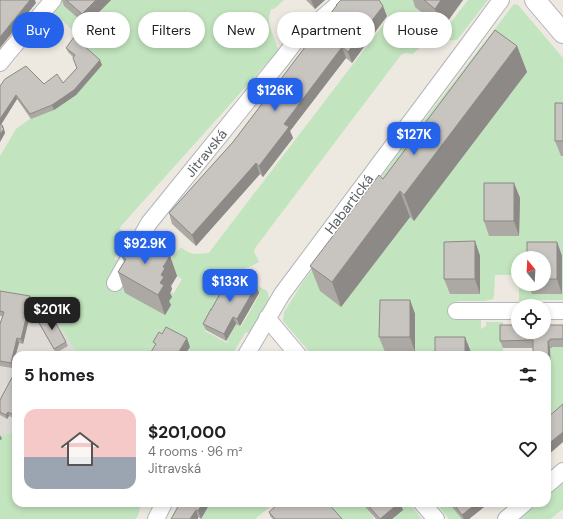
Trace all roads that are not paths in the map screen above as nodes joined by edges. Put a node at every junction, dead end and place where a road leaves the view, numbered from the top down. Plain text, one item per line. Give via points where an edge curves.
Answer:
1 (53, 0) edge
2 (343, 0) edge
3 (501, 0) edge
4 (535, 0) edge
5 (563, 33) edge
6 (0, 63) edge
7 (115, 283) dead end
8 (456, 311) dead end
9 (511, 311) edge
10 (551, 311) edge
11 (563, 311) edge
12 (267, 318) junction
13 (248, 351) edge
14 (295, 351) edge
15 (563, 471) edge
16 (551, 482) edge
17 (162, 507) edge
18 (426, 507) edge
19 (520, 507) edge
20 (156, 519) edge
21 (436, 519) edge
22 (506, 519) edge

1 - 6 street
2 - 7 street, Jitravská via 297,39 149,223
3 - 12 street, Habartická via 282,294
4 - 5 street
8 - 9 street
10 - 11 street
12 - 13 street, Habartická
12 - 14 street
15 - 16 street
17 - 20 street
18 - 21 street
19 - 22 street

